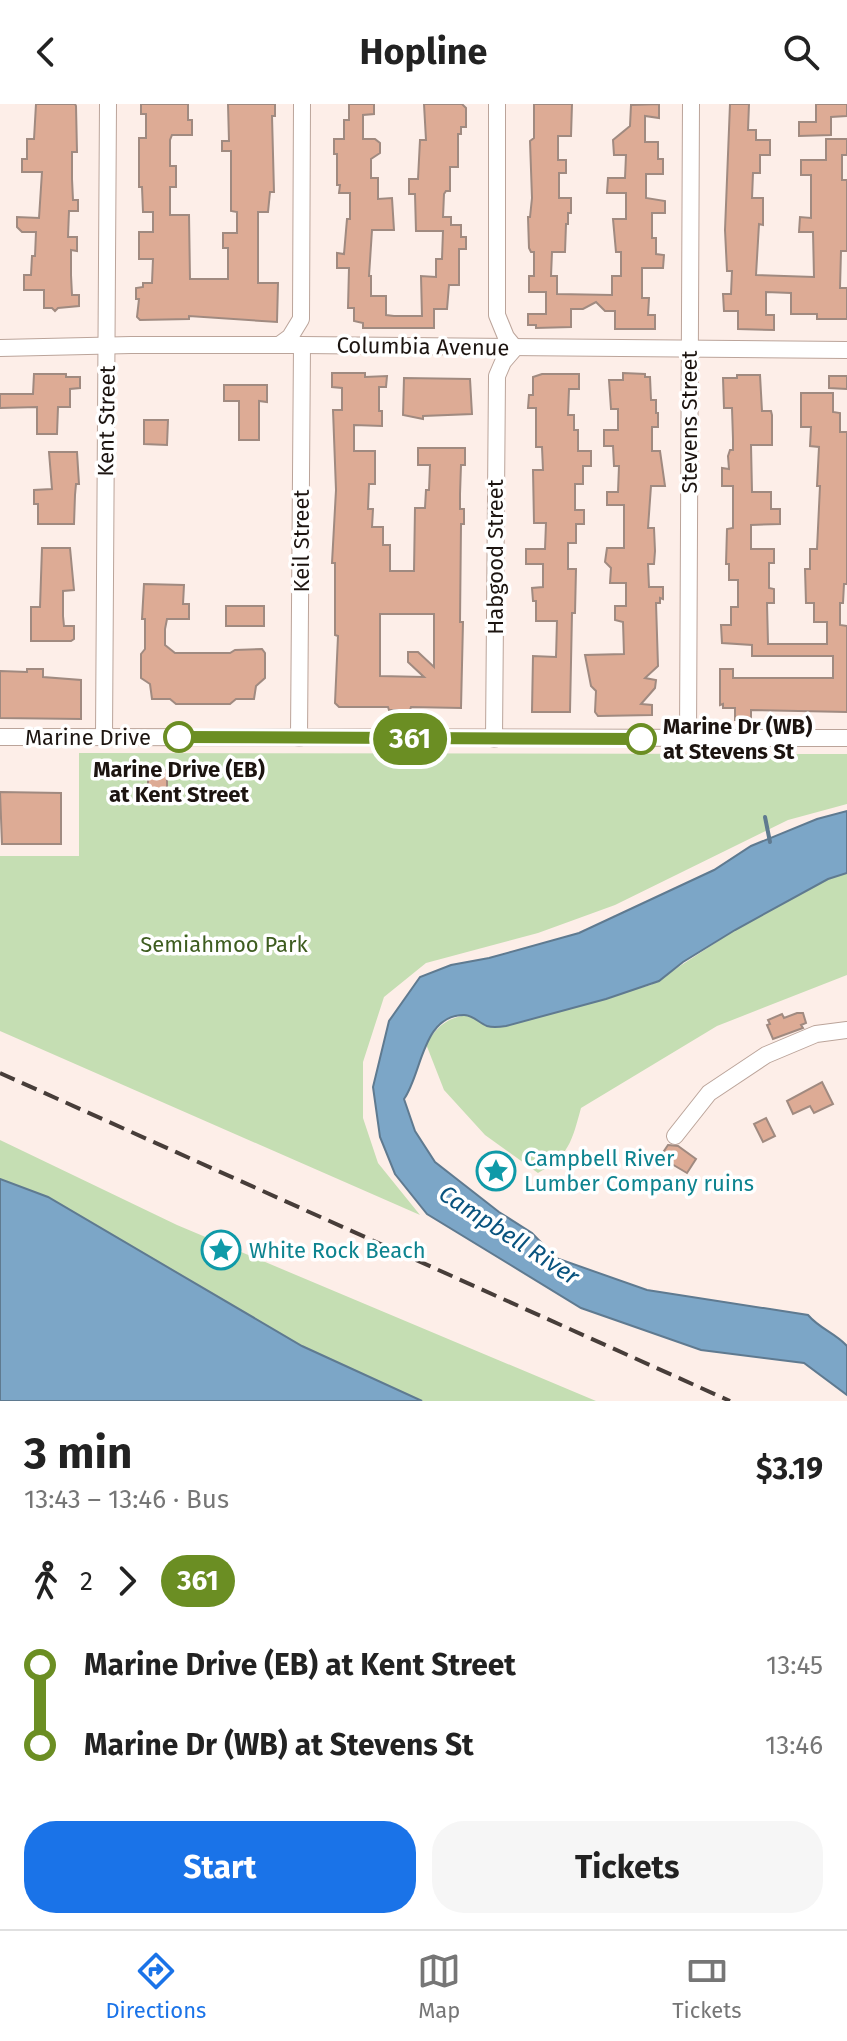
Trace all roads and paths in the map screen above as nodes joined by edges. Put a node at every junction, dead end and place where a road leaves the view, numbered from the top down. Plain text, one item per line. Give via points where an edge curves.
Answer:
1 (108, 104) edge
2 (302, 104) edge
3 (497, 104) edge
4 (691, 104) edge
5 (497, 315) junction
6 (301, 319) junction
7 (107, 345) junction
8 (279, 345) junction
9 (302, 345) junction
10 (322, 345) junction
11 (475, 346) junction
12 (0, 348) edge
13 (515, 348) junction
14 (689, 349) junction
15 (847, 350) edge
16 (497, 376) junction
17 (0, 737) edge
18 (104, 737) junction
19 (299, 738) junction
20 (847, 738) edge
21 (494, 739) junction
22 (688, 739) junction
23 (847, 1030) edge
24 (675, 1136) dead end

1 - 7 street, Kent Street
2 - 6 street
3 - 5 street
4 - 14 street, Stevens Street
5 - 11 street
5 - 13 street
6 - 8 street
6 - 10 street
7 - 8 street, Columbia Avenue
7 - 12 street, Columbia Avenue
7 - 18 street, Kent Street
8 - 9 street, Columbia Avenue
9 - 10 street, Columbia Avenue
9 - 19 street, Keil Street
10 - 11 street, Columbia Avenue
11 - 13 street, Columbia Avenue
11 - 16 street
13 - 14 street, Columbia Avenue
13 - 16 street
14 - 15 street, Columbia Avenue
14 - 22 street, Stevens Street
16 - 21 street, Habgood Street
17 - 18 street, Marine Drive
18 - 19 street, Marine Drive
19 - 21 street, Marine Drive
20 - 22 street, Marine Drive
21 - 22 street, Marine Drive
23 - 24 street via 816,1034 766,1055 709,1093

